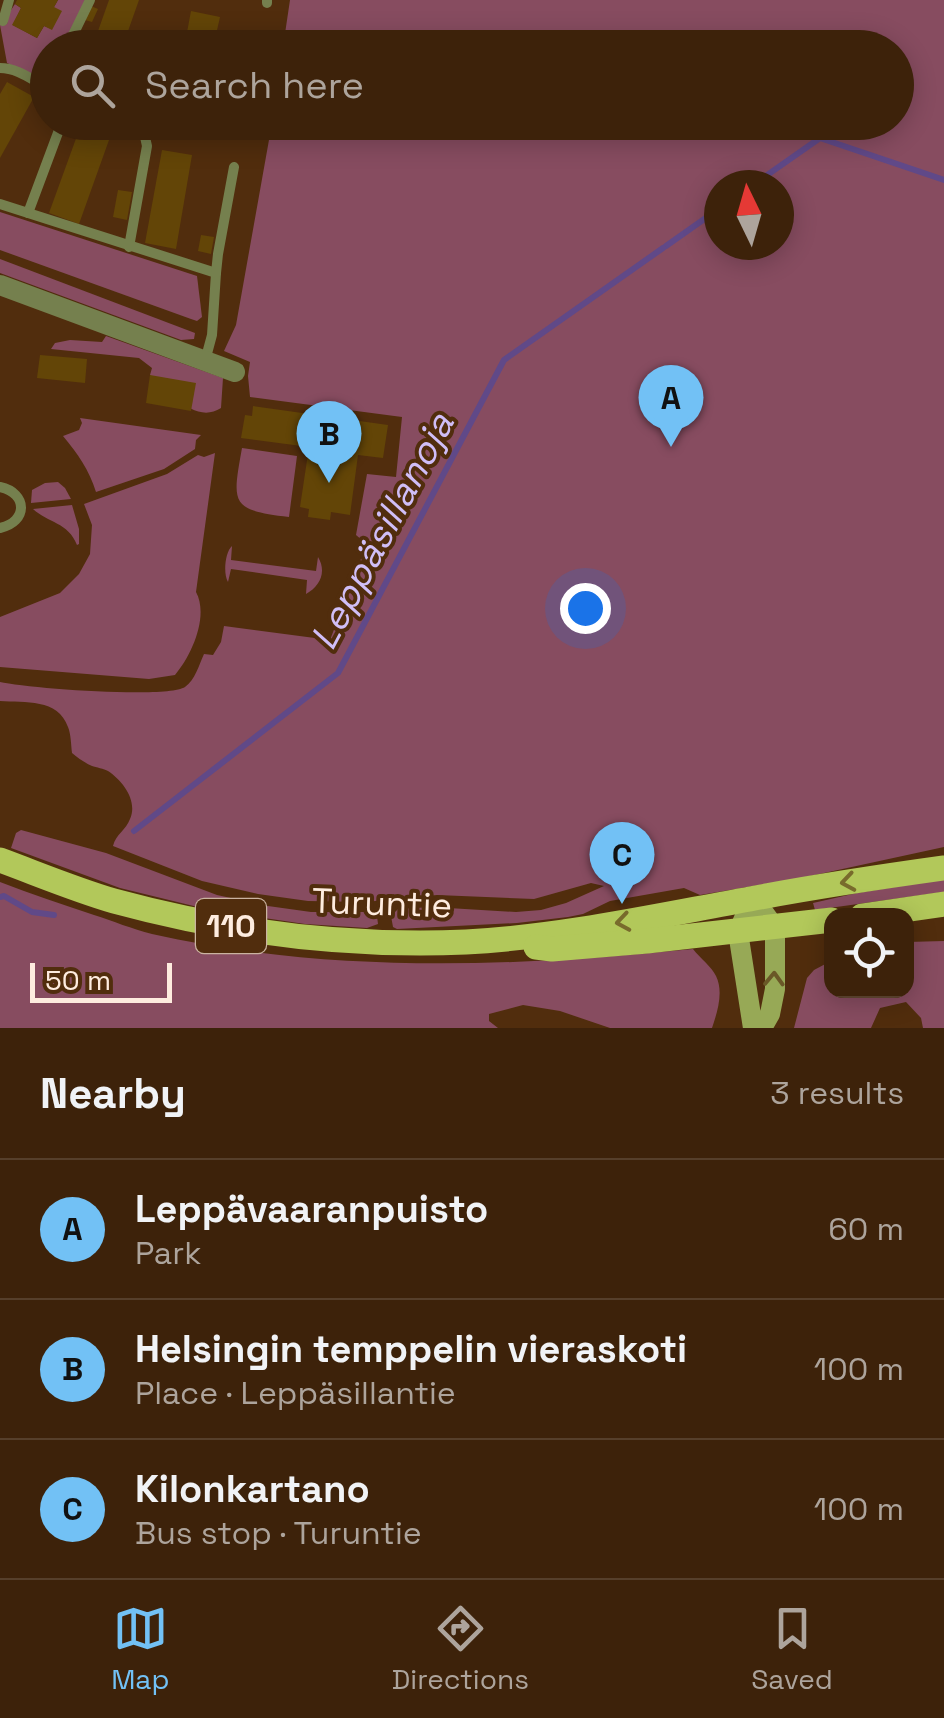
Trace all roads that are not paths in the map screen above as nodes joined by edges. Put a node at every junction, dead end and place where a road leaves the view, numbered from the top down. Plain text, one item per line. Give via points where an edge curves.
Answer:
1 (9, 0) edge
2 (90, 0) edge
3 (4, 21) dead end
4 (75, 30) edge
5 (0, 68) edge
6 (30, 78) edge
7 (55, 140) edge
8 (146, 140) edge
9 (234, 167) dead end
10 (0, 204) edge
11 (28, 213) junction
12 (129, 247) junction
13 (216, 273) junction
14 (0, 285) edge
15 (205, 360) junction
16 (235, 372) dead end
17 (0, 487) edge
18 (0, 528) edge
19 (0, 860) edge
20 (944, 868) edge
21 (753, 898) junction
22 (944, 904) edge
23 (914, 908) edge
24 (824, 921) edge
25 (775, 928) junction
26 (738, 932) junction
27 (472, 942) junction
28 (753, 1028) edge
29 (762, 1028) edge

1 - 3 lane
2 - 4 lane
5 - 6 lane
7 - 11 lane
8 - 12 lane
9 - 13 lane
10 - 11 lane
11 - 12 lane
12 - 13 lane
13 - 15 lane
14 - 15 street
15 - 16 street
17 - 18 lane via 12,490 21,508 13,524
19 - 27 main road, Turuntie / 110 via 110,900 204,922 318,938
20 -> 21 main road, Turuntie / 110
21 - 25 street
21 - 26 street
21 -> 27 main road, Turuntie / 110
22 - 23 main road
24 - 25 main road, Turuntie / 110
25 - 26 main road, Turuntie / 110
29 -> 25 street via 775,989
26 - 27 main road, Turuntie / 110 via 552,949
26 - 28 street

